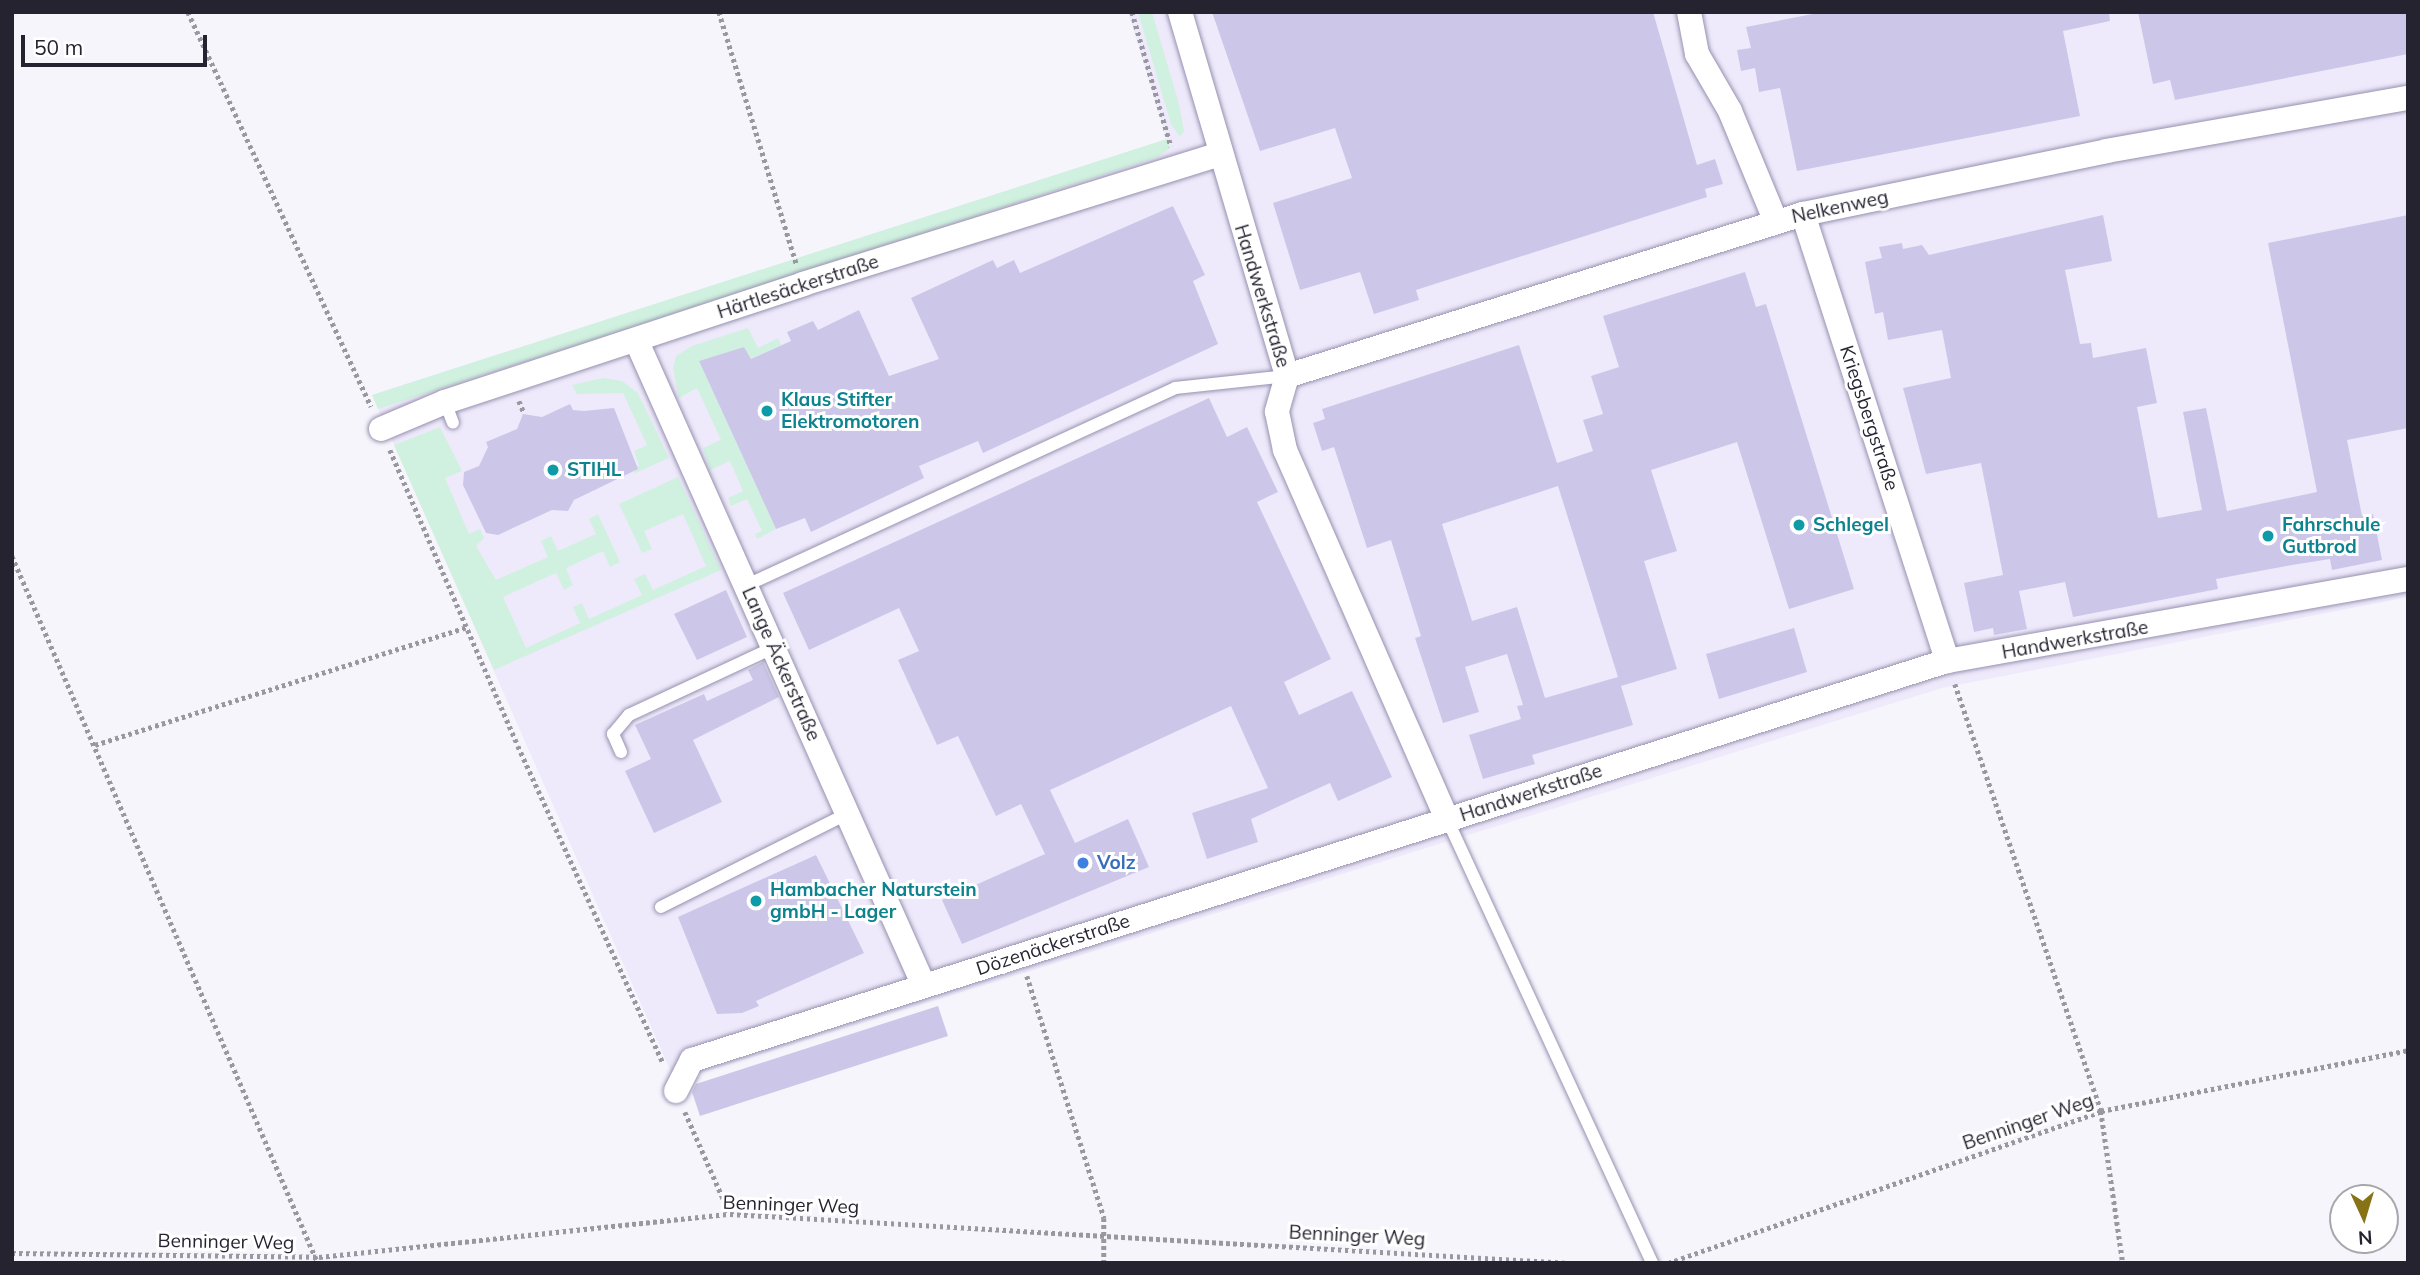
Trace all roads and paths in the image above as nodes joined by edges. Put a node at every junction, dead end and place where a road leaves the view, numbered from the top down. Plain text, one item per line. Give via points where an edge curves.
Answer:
1 (188, 12) edge
2 (719, 12) edge
3 (1132, 12) edge
4 (1180, 12) edge
5 (1689, 12) edge
6 (2408, 98) edge
7 (1218, 155) junction
8 (1178, 167) junction
9 (1803, 214) junction
10 (1776, 222) junction
11 (803, 284) junction
12 (637, 342) junction
13 (1287, 376) junction
14 (521, 407) dead end
15 (524, 414) dead end
16 (381, 429) junction
17 (12, 556) edge
18 (2408, 579) edge
19 (747, 585) junction
20 (467, 627) junction
21 (774, 648) junction
22 (1947, 661) junction
23 (95, 745) junction
24 (621, 752) dead end
25 (849, 813) junction
26 (1447, 819) junction
27 (662, 907) dead end
28 (1020, 955) junction
29 (925, 986) junction
30 (2408, 1050) edge
31 (676, 1091) junction
32 (2101, 1111) junction
33 (730, 1214) junction
34 (1106, 1236) junction
35 (12, 1253) edge
36 (319, 1260) edge
37 (1104, 1263) edge
38 (1570, 1263) edge
39 (1652, 1263) edge
40 (1668, 1263) edge
41 (2123, 1263) edge

1 - 16 path
2 - 11 path
3 - 8 path
4 - 7 street, Handwerkstraße
5 - 10 street via 1697,54 1730,111
6 - 9 street, Nelkenweg via 2106,151
7 - 8 street, Härtlesäckerstraße
7 - 13 street, Handwerkstraße
8 - 11 street, Härtlesäckerstraße
9 - 10 street, Nelkenweg
9 - 22 street, Kriegsbergstraße
10 - 13 street, Nelkenweg
11 - 12 street, Härtlesäckerstraße
12 - 16 street, Härtlesäckerstraße via 449,412
12 - 19 street, Lange Äckerstraße
13 - 19 lane via 1175,388
13 - 26 street, Handwerkstraße via 1277,412 1285,450
14 - 15 path
16 - 20 path
17 - 23 path
18 - 22 street, Handwerkstraße
19 - 21 street, Lange Äckerstraße
20 - 23 path
20 - 31 path
21 - 24 lane via 629,715 613,734
21 - 25 street, Lange Äckerstraße
22 - 26 street, Handwerkstraße
22 - 32 path
23 - 36 path
25 - 27 lane
25 - 29 street, Lange Äckerstraße
26 - 28 street, Dözenäckerstraße
26 - 39 lane
28 - 29 street, Dözenäckerstraße
28 - 34 path
29 - 31 street, Dözenäckerstraße via 692,1060
30 - 32 path, Benninger Weg
31 - 33 path
32 - 40 path, Benninger Weg
32 - 41 path
33 - 34 path, Benninger Weg
33 - 36 path, Benninger Weg
34 - 37 path
34 - 38 path, Benninger Weg
35 - 36 path, Benninger Weg

